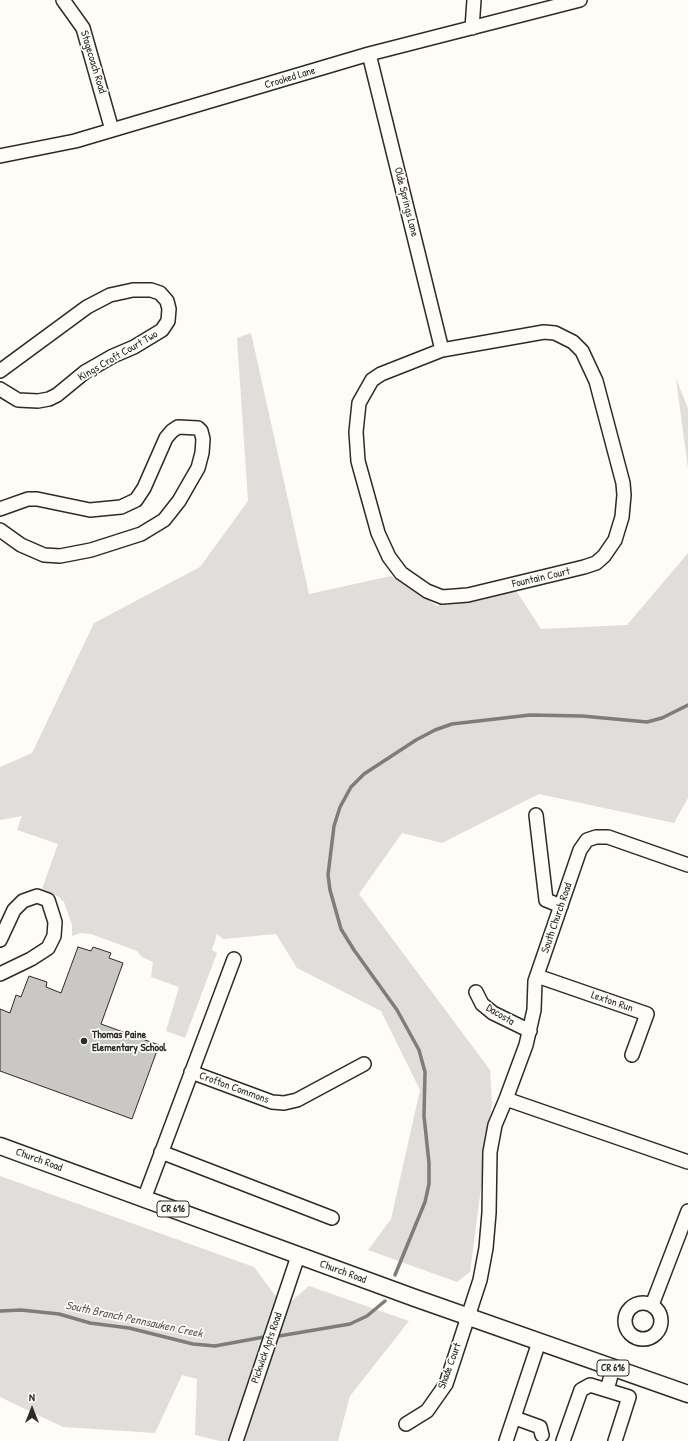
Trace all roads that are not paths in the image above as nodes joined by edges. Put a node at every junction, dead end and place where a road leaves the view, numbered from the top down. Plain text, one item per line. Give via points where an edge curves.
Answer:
1 (64, 0) edge
2 (474, 0) edge
3 (580, 0) edge
4 (472, 28) junction
5 (369, 54) junction
6 (112, 130) junction
7 (0, 156) edge
8 (442, 350) junction
9 (0, 371) edge
10 (0, 389) edge
11 (0, 509) edge
12 (0, 530) edge
13 (536, 815) dead end
14 (688, 865) edge
15 (561, 906) junction
16 (0, 940) edge
17 (234, 959) dead end
18 (0, 974) edge
19 (537, 976) junction
20 (476, 992) dead end
21 (530, 1031) junction
22 (632, 1055) dead end
23 (364, 1064) dead end
24 (191, 1072) junction
25 (506, 1099) junction
26 (0, 1146) edge
27 (161, 1152) junction
28 (688, 1162) edge
29 (144, 1199) junction
30 (688, 1211) edge
31 (332, 1218) dead end
32 (298, 1256) junction
33 (652, 1305) dead end
34 (466, 1316) junction
35 (539, 1342) junction
36 (613, 1368) junction
37 (607, 1390) junction
38 (688, 1394) edge
39 (515, 1418) junction
40 (406, 1424) dead end
41 (541, 1438) edge
42 (236, 1441) edge
43 (506, 1441) edge
44 (562, 1441) edge
45 (615, 1441) edge

1 - 6 street, Stagecoach Road via 83,28
2 - 4 street
3 - 4 street, Crooked Lane
4 - 5 street, Crooked Lane
5 - 6 street, Crooked Lane
5 - 8 street, Olde Springs Lane
6 - 7 street, Crooked Lane via 75,142
8 - 8 street, Fountain Court via 544,332 556,333 573,342 582,351 596,381 624,495 621,522 615,540 596,563 468,595 442,597 427,591 401,573 389,557 378,533 358,461 356,432 359,403 372,380 381,374
9 - 10 street, Kings Croft Court Two via 87,307 110,295 133,290 151,290 160,293 167,301 168,321 162,330 85,372 57,395 38,401 18,400
11 - 12 street via 37,499 90,510 122,507 136,500 144,488 166,438 172,431 178,427 198,428 201,431 202,453 198,468 164,520 141,534 91,550 60,556 44,555 21,545
13 - 15 street via 546,900
14 - 15 street, South Church Road via 608,838 591,838 580,850
15 - 19 street, South Church Road
16 - 18 street via 14,910 23,900 37,896 48,900 55,922 54,936 48,948
17 - 24 street, Crofton Commons
19 - 21 street, South Church Road
19 - 22 street, Lexton Run via 647,1014
20 - 21 street, Dacosta via 482,1004 493,1013
21 - 25 street, South Church Road
23 - 24 street, Crofton Commons via 297,1100 284,1103 272,1102
24 - 27 street, Crofton Commons
25 - 28 street
25 - 34 street, South Church Road via 494,1125 490,1152 486,1248 480,1280
26 - 29 main road, Church Road / CR 616
27 - 29 street, Crofton Commons
27 - 31 street
29 - 32 main road, Church Road / CR 616
30 - 33 street
32 - 34 main road, Church Road / CR 616
32 - 42 street, Pickwick Apts Road
34 - 35 main road, Church Road / CR 616
34 - 40 street, Shade Court via 452,1368 442,1391 427,1411
35 - 36 main road, Church Road / CR 616
35 - 39 street
36 - 37 street
36 - 38 main road, Church Road / CR 616
37 - 44 street via 590,1385 581,1390
37 - 45 street via 629,1397
39 - 41 street via 540,1427
39 - 43 street
41 - 44 street

